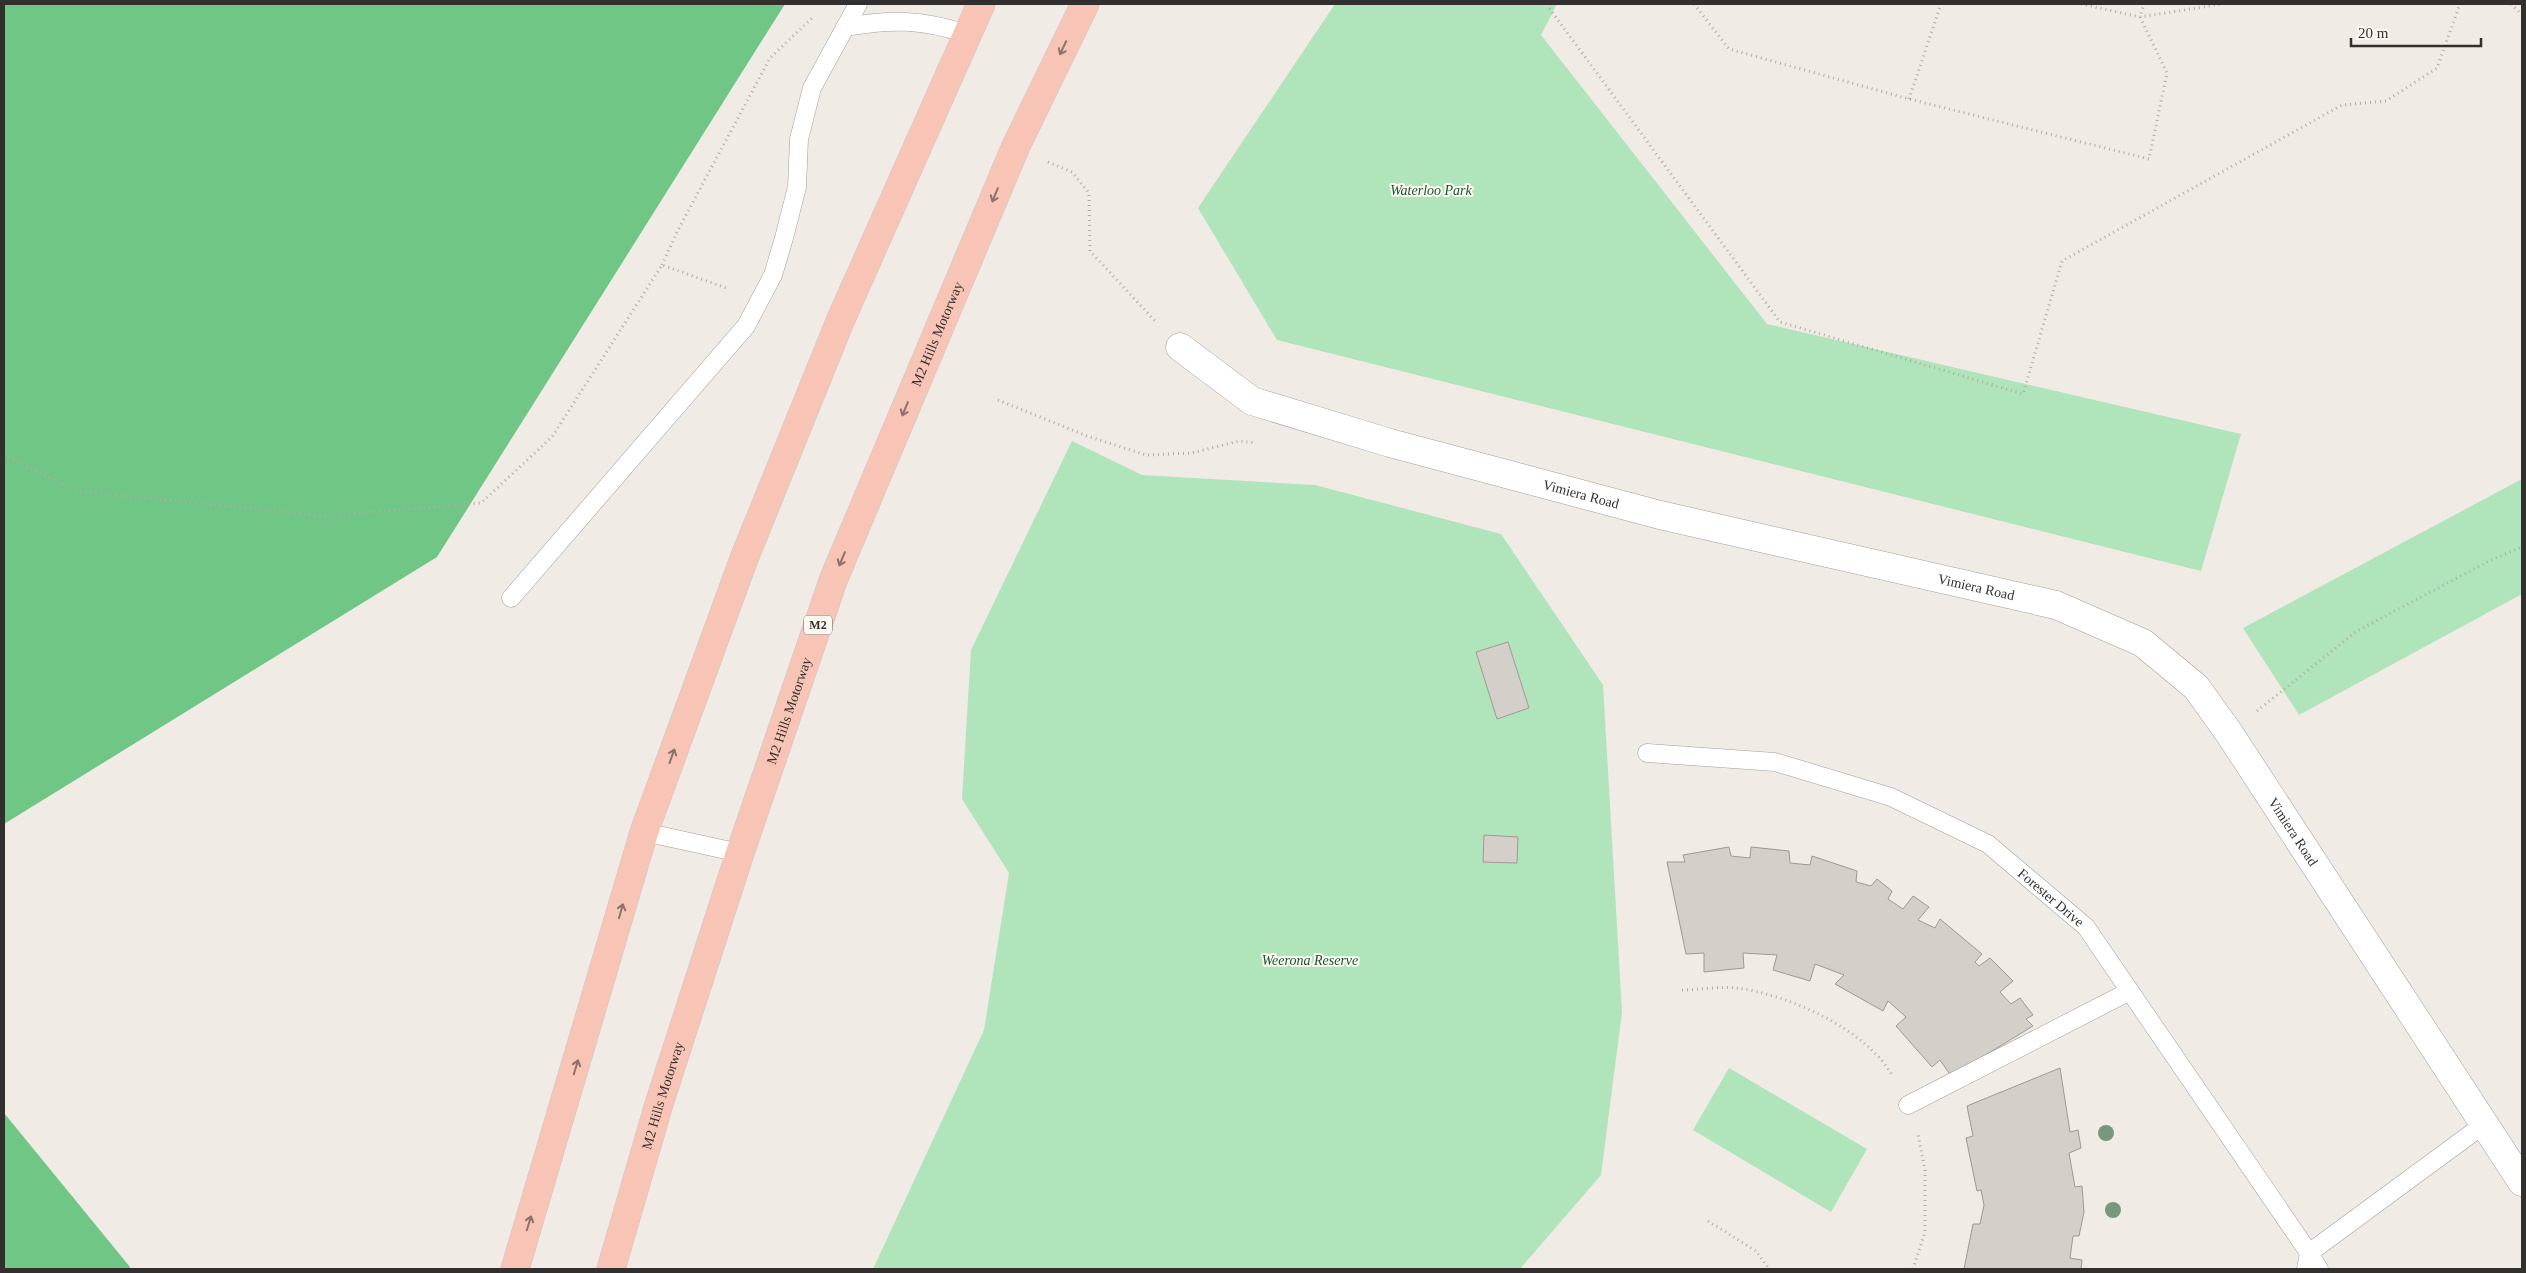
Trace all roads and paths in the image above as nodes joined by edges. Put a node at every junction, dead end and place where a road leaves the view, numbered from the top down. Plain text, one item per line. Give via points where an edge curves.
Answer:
1 (858, 4) edge
2 (981, 4) edge
3 (1084, 4) edge
4 (1551, 4) edge
5 (1694, 4) edge
6 (1941, 4) edge
7 (2081, 4) edge
8 (2144, 4) edge
9 (2222, 4) edge
10 (2460, 4) edge
11 (2510, 4) edge
12 (818, 12) dead end
13 (2522, 16) edge
14 (2140, 17) junction
15 (845, 27) junction
16 (967, 34) junction
17 (1909, 99) junction
18 (1016, 146) junction
19 (662, 265) junction
20 (730, 289) dead end
21 (1180, 347) joint
22 (998, 400) dead end
23 (1257, 443) dead end
24 (4, 455) edge
25 (2522, 547) edge
26 (512, 598) dead end
27 (2229, 733) junction
28 (1647, 753) dead end
29 (644, 832) junction
30 (740, 853) junction
31 (1682, 990) dead end
32 (2130, 992) junction
33 (1908, 1105) junction
34 (2483, 1125) junction
35 (2522, 1182) edge
36 (1708, 1221) dead end
37 (2307, 1261) edge
38 (515, 1269) edge
39 (611, 1269) edge
40 (1769, 1269) edge
41 (1913, 1269) edge
42 (2319, 1269) edge

1 - 15 lane
2 - 16 highway
3 -> 18 highway, M2 Hills Motorway / M2
4 - 10 path via 1549,8 1780,322 2023,394 2062,261 2342,105 2386,100 2437,68
5 - 17 path via 1729,49
6 - 17 path
7 - 14 path
8 - 14 path
9 - 14 path
11 - 13 path
12 - 19 path via 770,58
14 - 17 path via 2167,73 2149,160
15 - 16 lane via 887,20 939,24
15 - 26 lane via 812,88 799,139 797,186 784,238 773,275 746,326
29 -> 16 highway via 745,556 840,320
18 - 21 path via 1072,172 1089,192 1090,251
18 -> 30 highway, M2 Hills Motorway / M2 via 834,578
19 - 20 path
19 - 24 path via 552,437 481,503 324,516 76,491
21 - 27 street, Vimiera Road via 1252,401 1390,443 1660,515 2056,605 2143,643 2196,687
22 - 23 path via 1087,436 1146,455 1192,453 1239,441
25 - 27 path via 2357,631
27 - 34 street, Vimiera Road
28 - 32 lane, Forester Drive via 1775,762 1891,797 1988,844 2086,927
29 - 30 lane
38 -> 29 highway
30 - 39 highway, M2 Hills Motorway / M2
31 - 33 path via 1736,988 1790,1001 1842,1026 1886,1064
32 - 33 lane
32 - 37 lane, Forester Drive
33 - 41 path via 1915,1117 1925,1170 1926,1232
34 - 35 street, Vimiera Road
34 - 37 lane
36 - 40 path via 1756,1251
37 - 42 lane, Forester Drive

